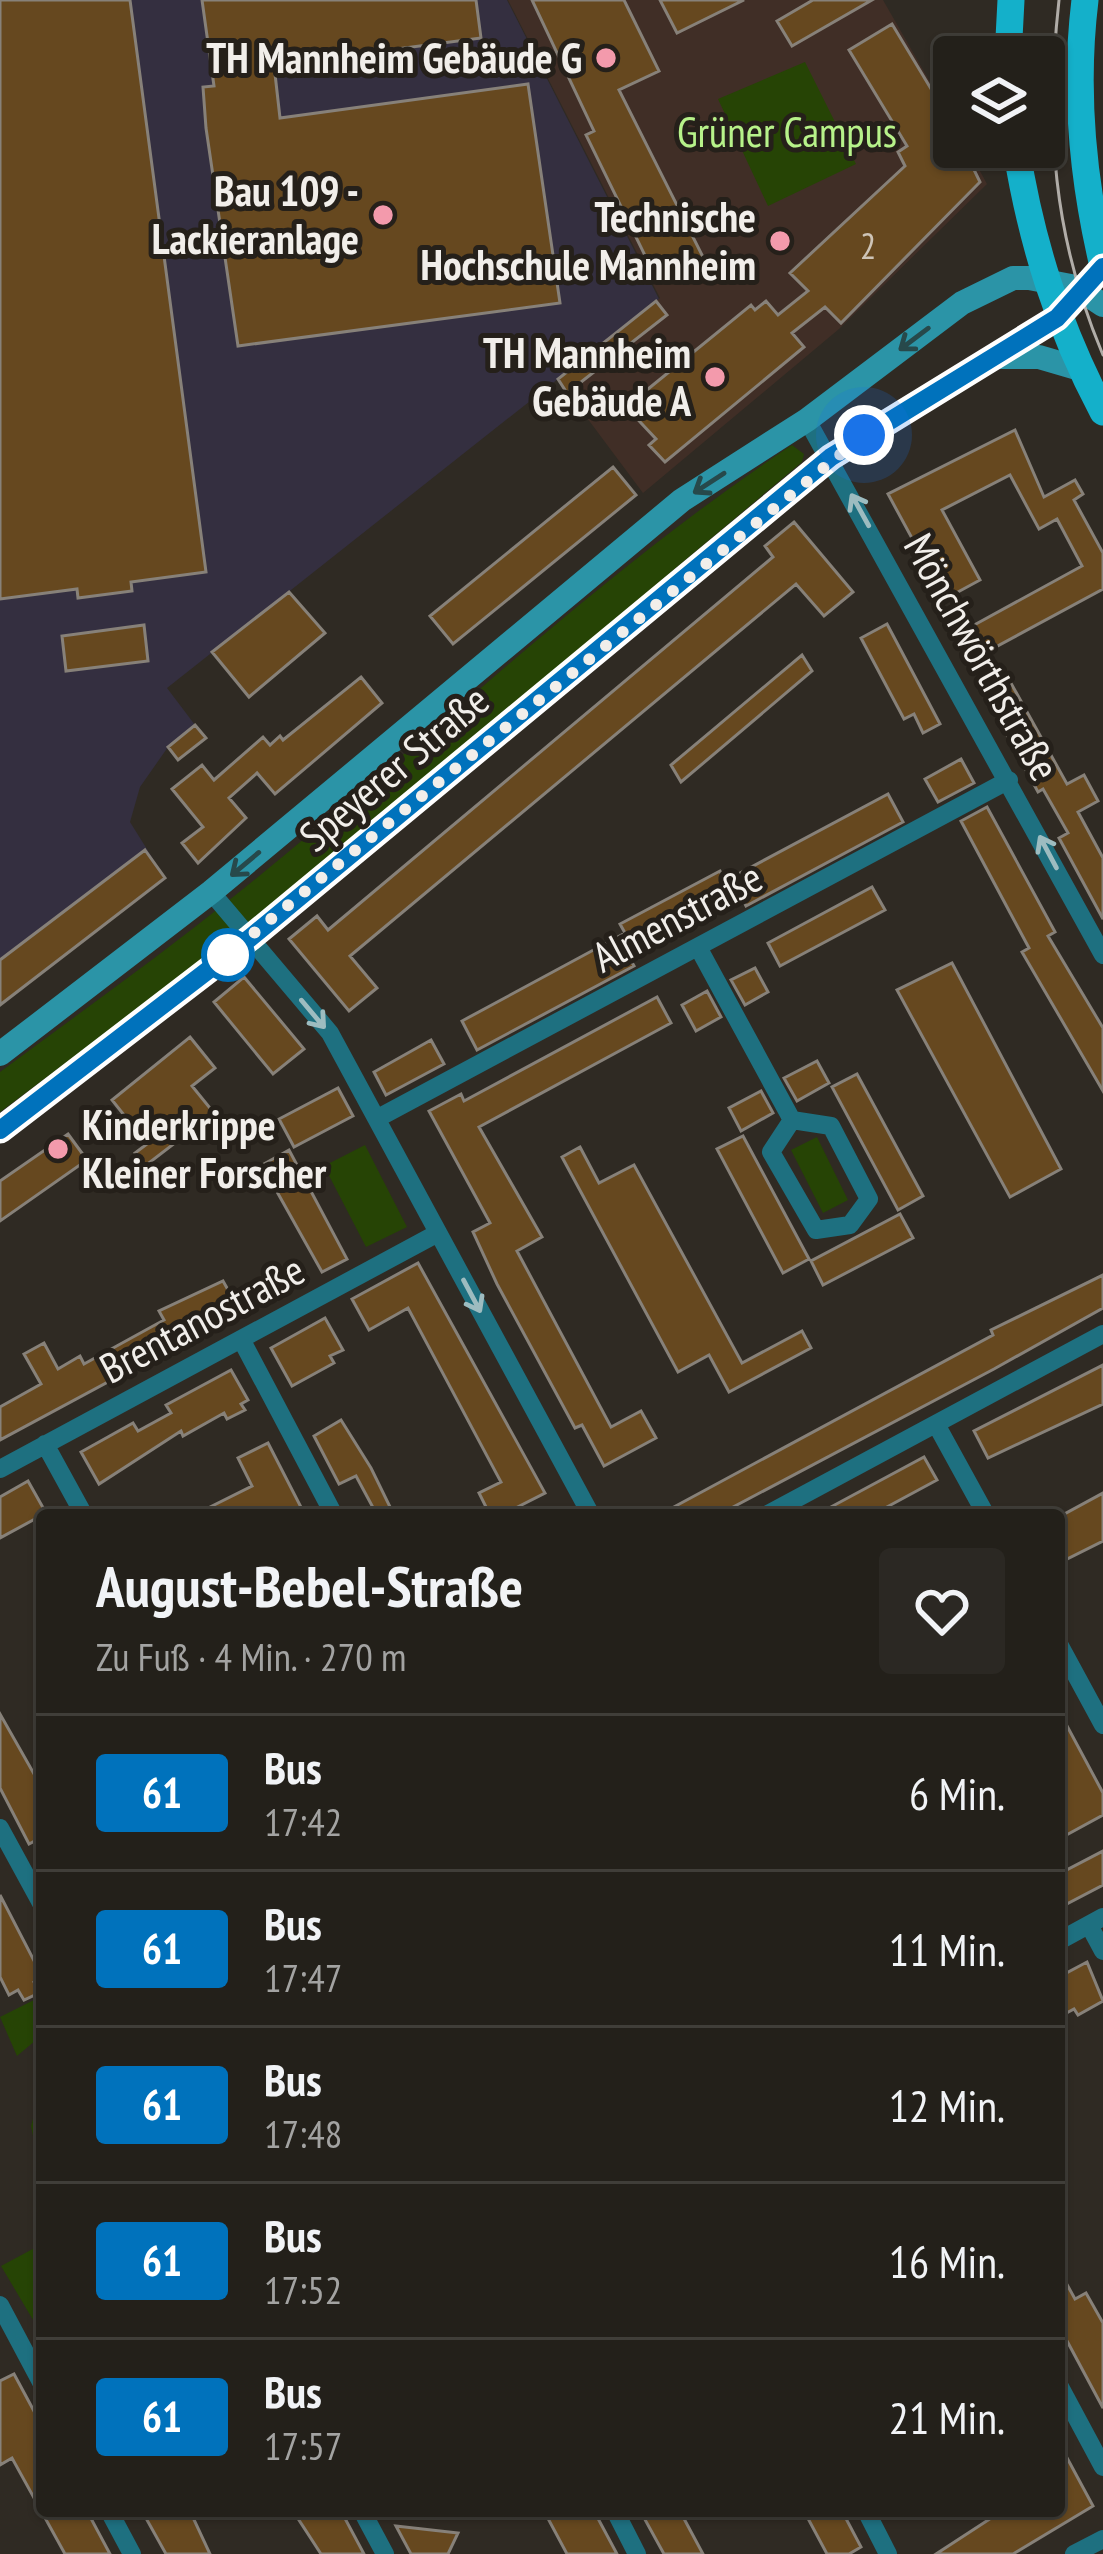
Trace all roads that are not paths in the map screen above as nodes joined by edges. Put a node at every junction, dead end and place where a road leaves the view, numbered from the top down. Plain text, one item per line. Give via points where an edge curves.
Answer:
1 (1011, 0) edge
2 (1085, 0) edge
3 (1009, 36) edge
4 (1079, 84) junction
5 (1065, 93) edge
6 (1020, 168) edge
7 (1032, 233) junction
8 (1103, 266) edge
9 (1013, 278) junction
10 (1044, 279) junction
11 (1094, 298) edge
12 (1057, 318) junction
13 (995, 357) junction
14 (1080, 368) junction
15 (1103, 412) edge
16 (807, 420) junction
17 (831, 457) junction
18 (1009, 780) junction
19 (211, 892) junction
20 (250, 938) junction
21 (698, 946) junction
22 (1103, 955) edge
23 (0, 1054) edge
24 (378, 1118) junction
25 (792, 1120) junction
26 (0, 1130) edge
27 (438, 1233) junction
28 (1103, 1334) edge
29 (241, 1339) junction
30 (936, 1424) junction
31 (45, 1444) junction
32 (0, 1468) edge
33 (81, 1509) edge
34 (331, 1509) edge
35 (588, 1509) edge
36 (777, 1509) edge
37 (983, 1509) edge
38 (1065, 1655) edge
39 (1103, 1725) edge
40 (0, 1828) edge
41 (36, 1894) edge
42 (1096, 1921) edge
43 (1065, 1938) edge
44 (1103, 1951) edge
45 (0, 2305) edge
46 (36, 2373) edge
47 (1065, 2396) edge
48 (1103, 2467) edge
49 (112, 2517) edge
50 (365, 2517) edge
51 (618, 2517) edge
52 (869, 2517) edge
53 (1103, 2539) edge
54 (132, 2554) edge
55 (385, 2554) edge
56 (637, 2554) edge
57 (888, 2554) edge
58 (1074, 2554) edge

1 - 3 main road
2 - 4 main road
4 - 5 main road
4 - 8 main road via 1084,171
6 - 7 main road
7 - 9 street
7 - 10 main road
8 - 11 street, Speyerer Straße
9 - 10 street, Speyerer Straße
9 -> 16 street, Speyerer Straße via 962,303
10 - 11 street, Speyerer Straße
10 - 12 main road
11 - 12 street, Speyerer Straße
12 - 13 street, Speyerer Straße
12 - 14 main road
13 - 14 street
13 - 17 street, Speyerer Straße
14 - 15 main road
16 - 17 street
16 -> 19 street, Speyerer Straße via 682,500
18 -> 17 street, Mönchwörthstraße
17 - 20 street, Speyerer Straße
18 - 21 street, Almenstraße
22 -> 18 street, Mönchwörthstraße
19 - 20 street
19 - 23 street, Speyerer Straße
20 -> 24 street via 330,1033
20 - 26 street, Speyerer Straße
21 - 24 street, Almenstraße
21 - 25 street
24 - 27 street
25 - 25 street via 771,1151 816,1230 850,1225 869,1199 830,1126
27 - 29 street, Brentanostraße
27 -> 35 street
28 - 30 street
29 - 31 street, Brentanostraße
29 - 34 street
30 - 36 street
30 - 37 street
31 - 32 street, Brentanostraße
31 - 33 street
38 - 39 street
40 - 41 street
42 - 43 street
42 - 44 street
45 - 46 street
47 - 48 street
49 - 54 street
50 - 55 street
51 - 56 street
52 - 57 street
53 - 58 street

